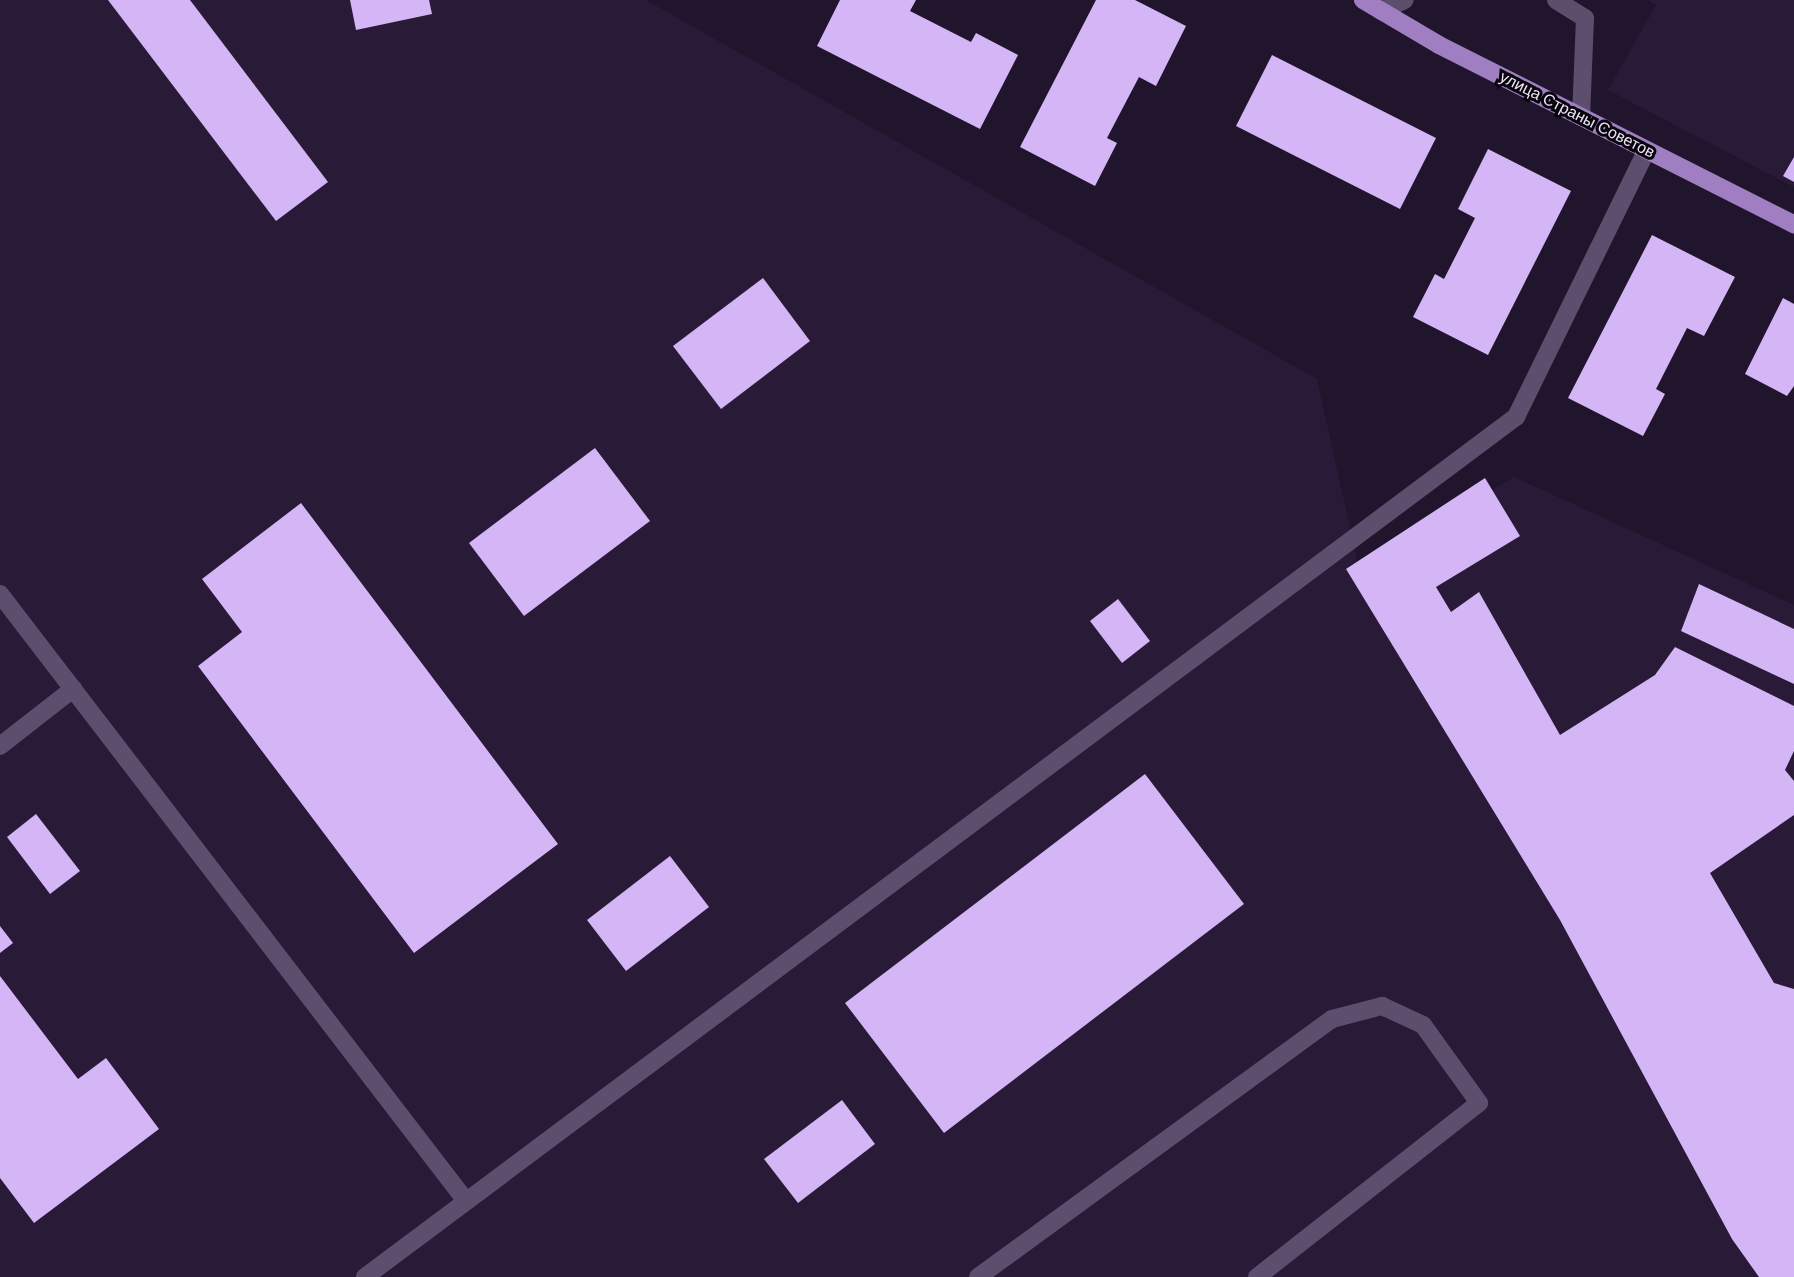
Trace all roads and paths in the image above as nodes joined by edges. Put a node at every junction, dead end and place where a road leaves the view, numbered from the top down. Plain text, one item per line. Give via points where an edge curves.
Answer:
1 (1363, 0) edge
2 (1405, 0) edge
3 (1556, 0) edge
4 (1381, 11) junction
5 (1581, 117) junction
6 (1647, 150) junction
7 (1794, 224) edge
8 (0, 594) edge
9 (73, 689) junction
10 (0, 746) edge
11 (466, 1201) junction
12 (365, 1277) edge
13 (978, 1277) edge
14 (1257, 1277) edge

1 - 4 main road, улица Страны Советов
2 - 4 lane
3 - 5 lane via 1585,18
4 - 5 main road, улица Страны Советов
5 - 6 main road, улица Страны Советов
6 - 7 main road, улица Страны Советов
6 - 11 lane via 1516,417
8 - 9 lane
9 - 10 lane
9 - 11 lane
11 - 12 lane
13 - 14 lane via 1332,1019 1382,1006 1423,1025 1479,1103

